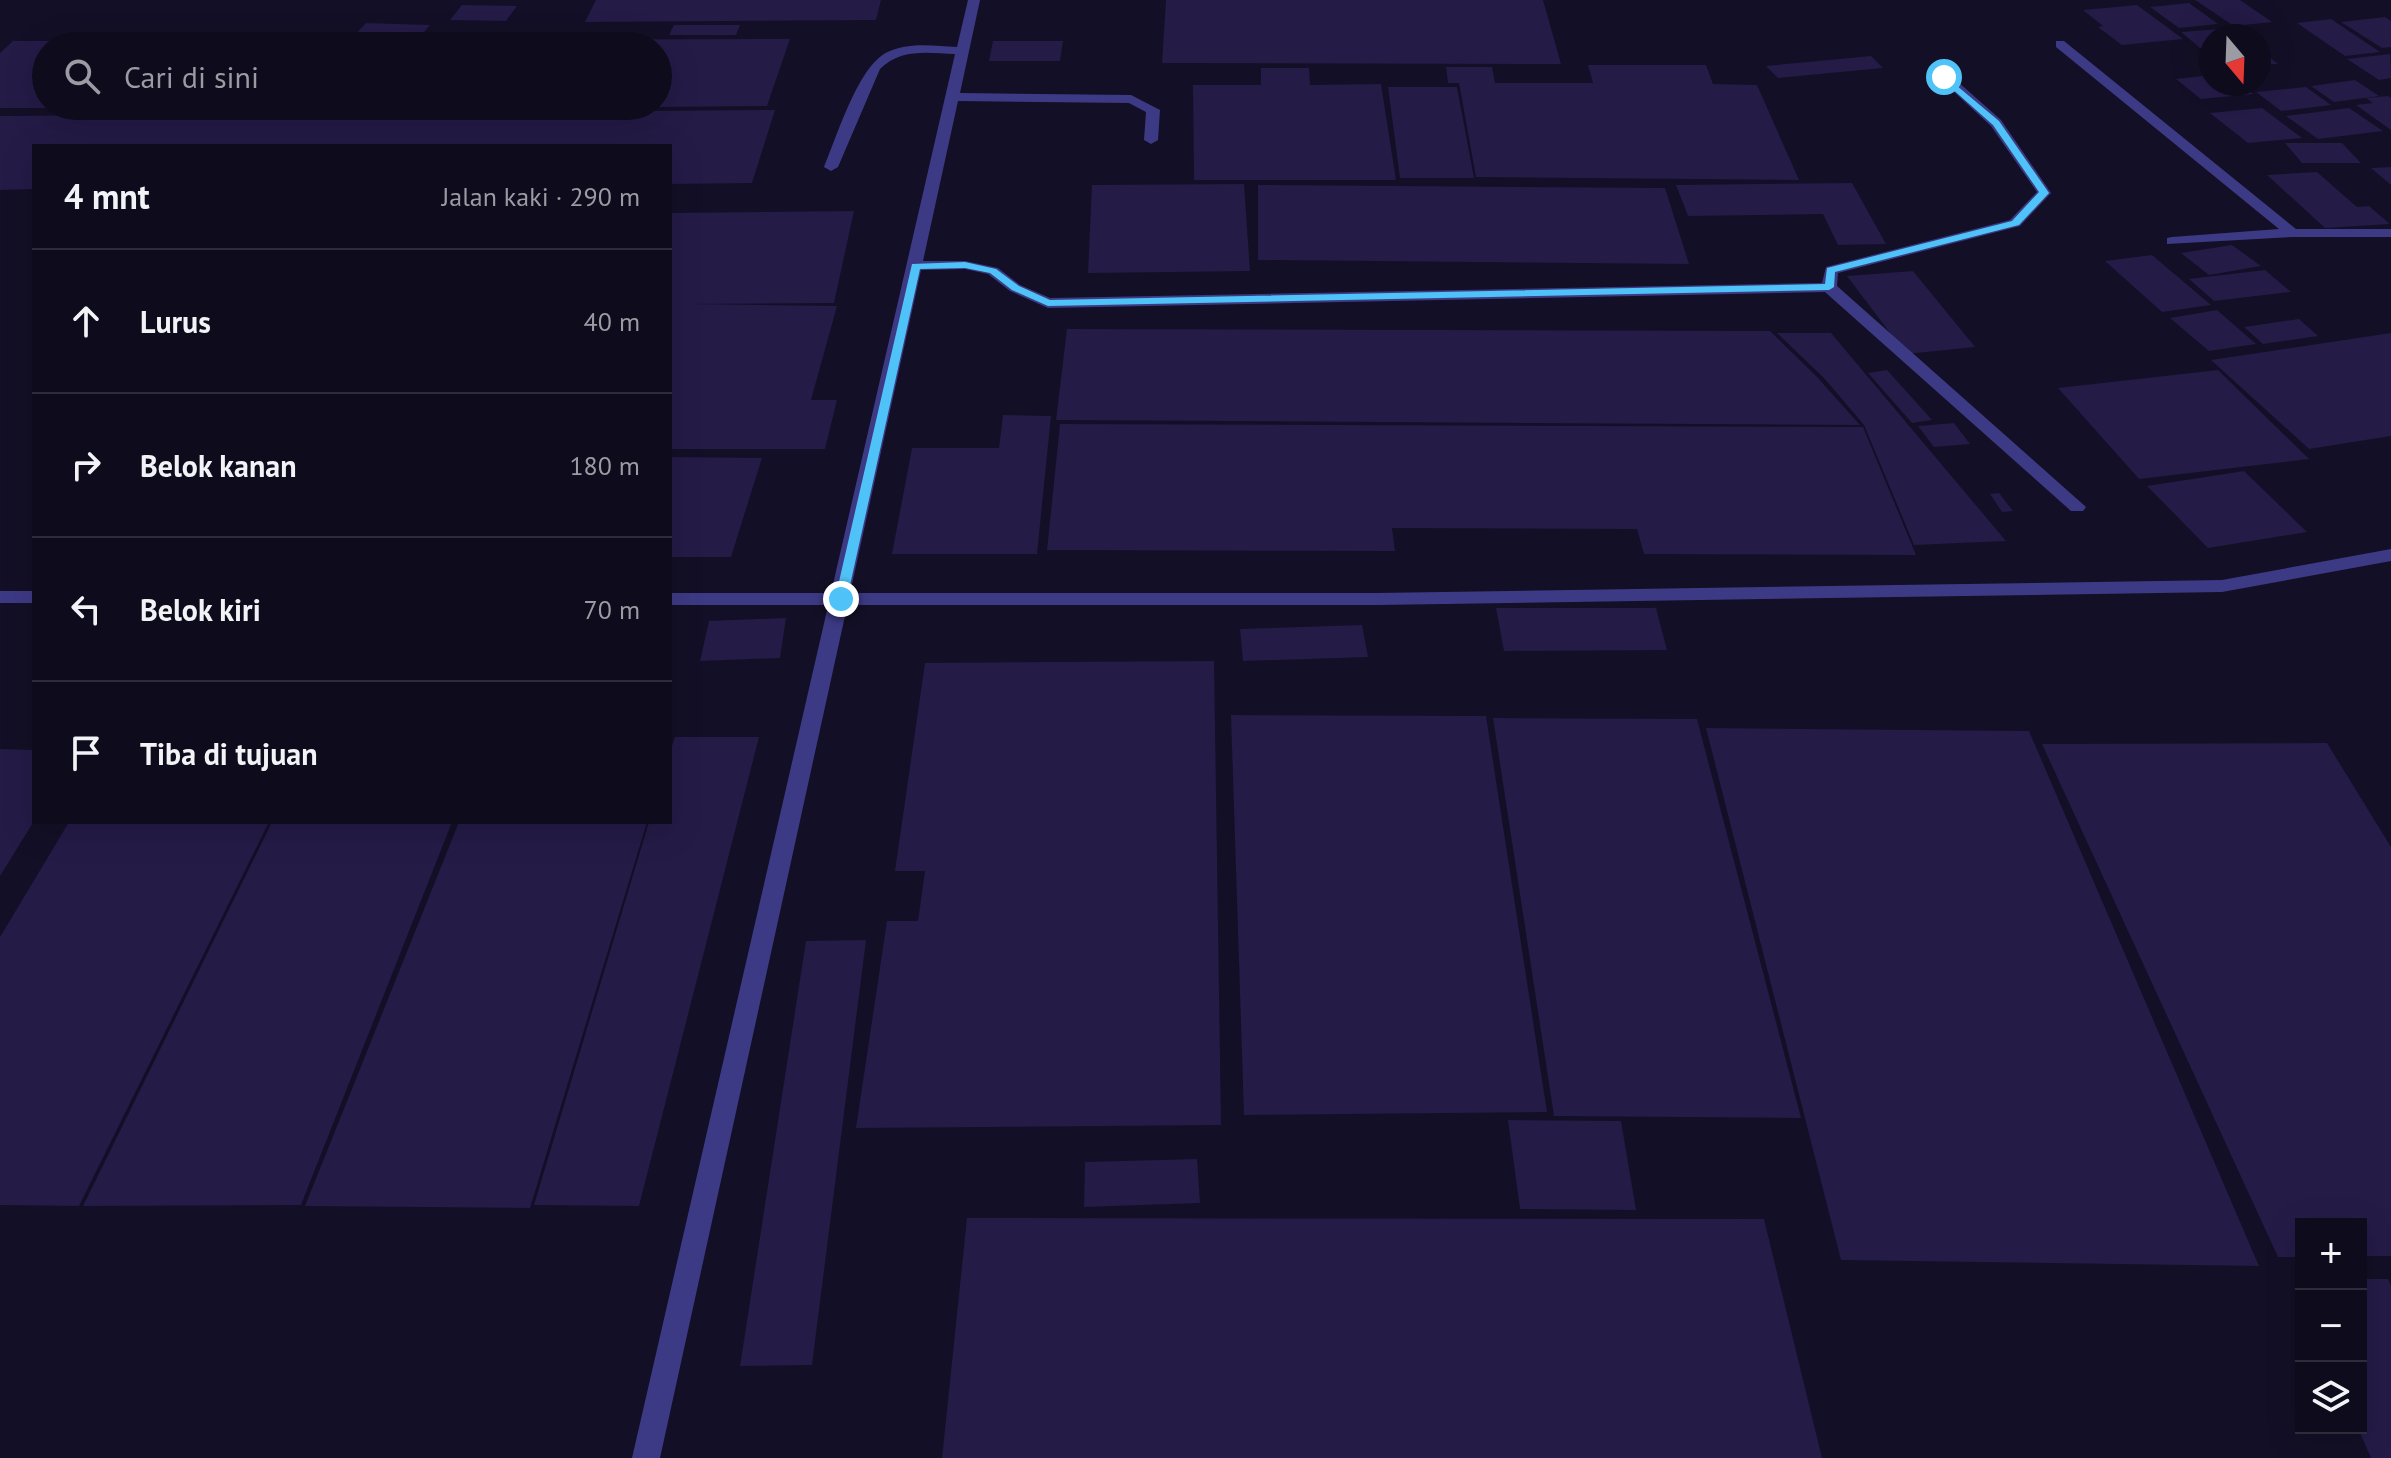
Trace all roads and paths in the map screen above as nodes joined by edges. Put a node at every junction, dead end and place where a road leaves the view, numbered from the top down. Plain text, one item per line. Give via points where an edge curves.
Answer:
1 (974, 0) edge
2 (2060, 44) dead end
3 (963, 51) junction
4 (1944, 77) dead end
5 (953, 97) junction
6 (1151, 140) dead end
7 (831, 167) dead end
8 (2292, 233) junction
9 (2391, 233) edge
10 (2172, 241) dead end
11 (916, 266) junction
12 (1829, 287) junction
13 (2077, 507) dead end
14 (2391, 555) edge
15 (0, 597) edge
16 (32, 597) edge
17 (672, 599) edge
18 (841, 599) junction
19 (646, 1458) edge

1 - 3 street
2 - 8 street
3 - 5 street
3 - 7 street via 904,50 883,58
4 - 12 street via 1996,123 2044,193 2015,223 1831,270
5 - 6 street via 1131,99 1153,110
5 - 11 street
8 - 9 street
8 - 10 street
11 - 12 street via 965,265 993,271 1048,303
11 - 18 street
12 - 13 street
14 - 18 street via 2222,586 1377,599
15 - 16 street
17 - 18 street
18 - 19 street

